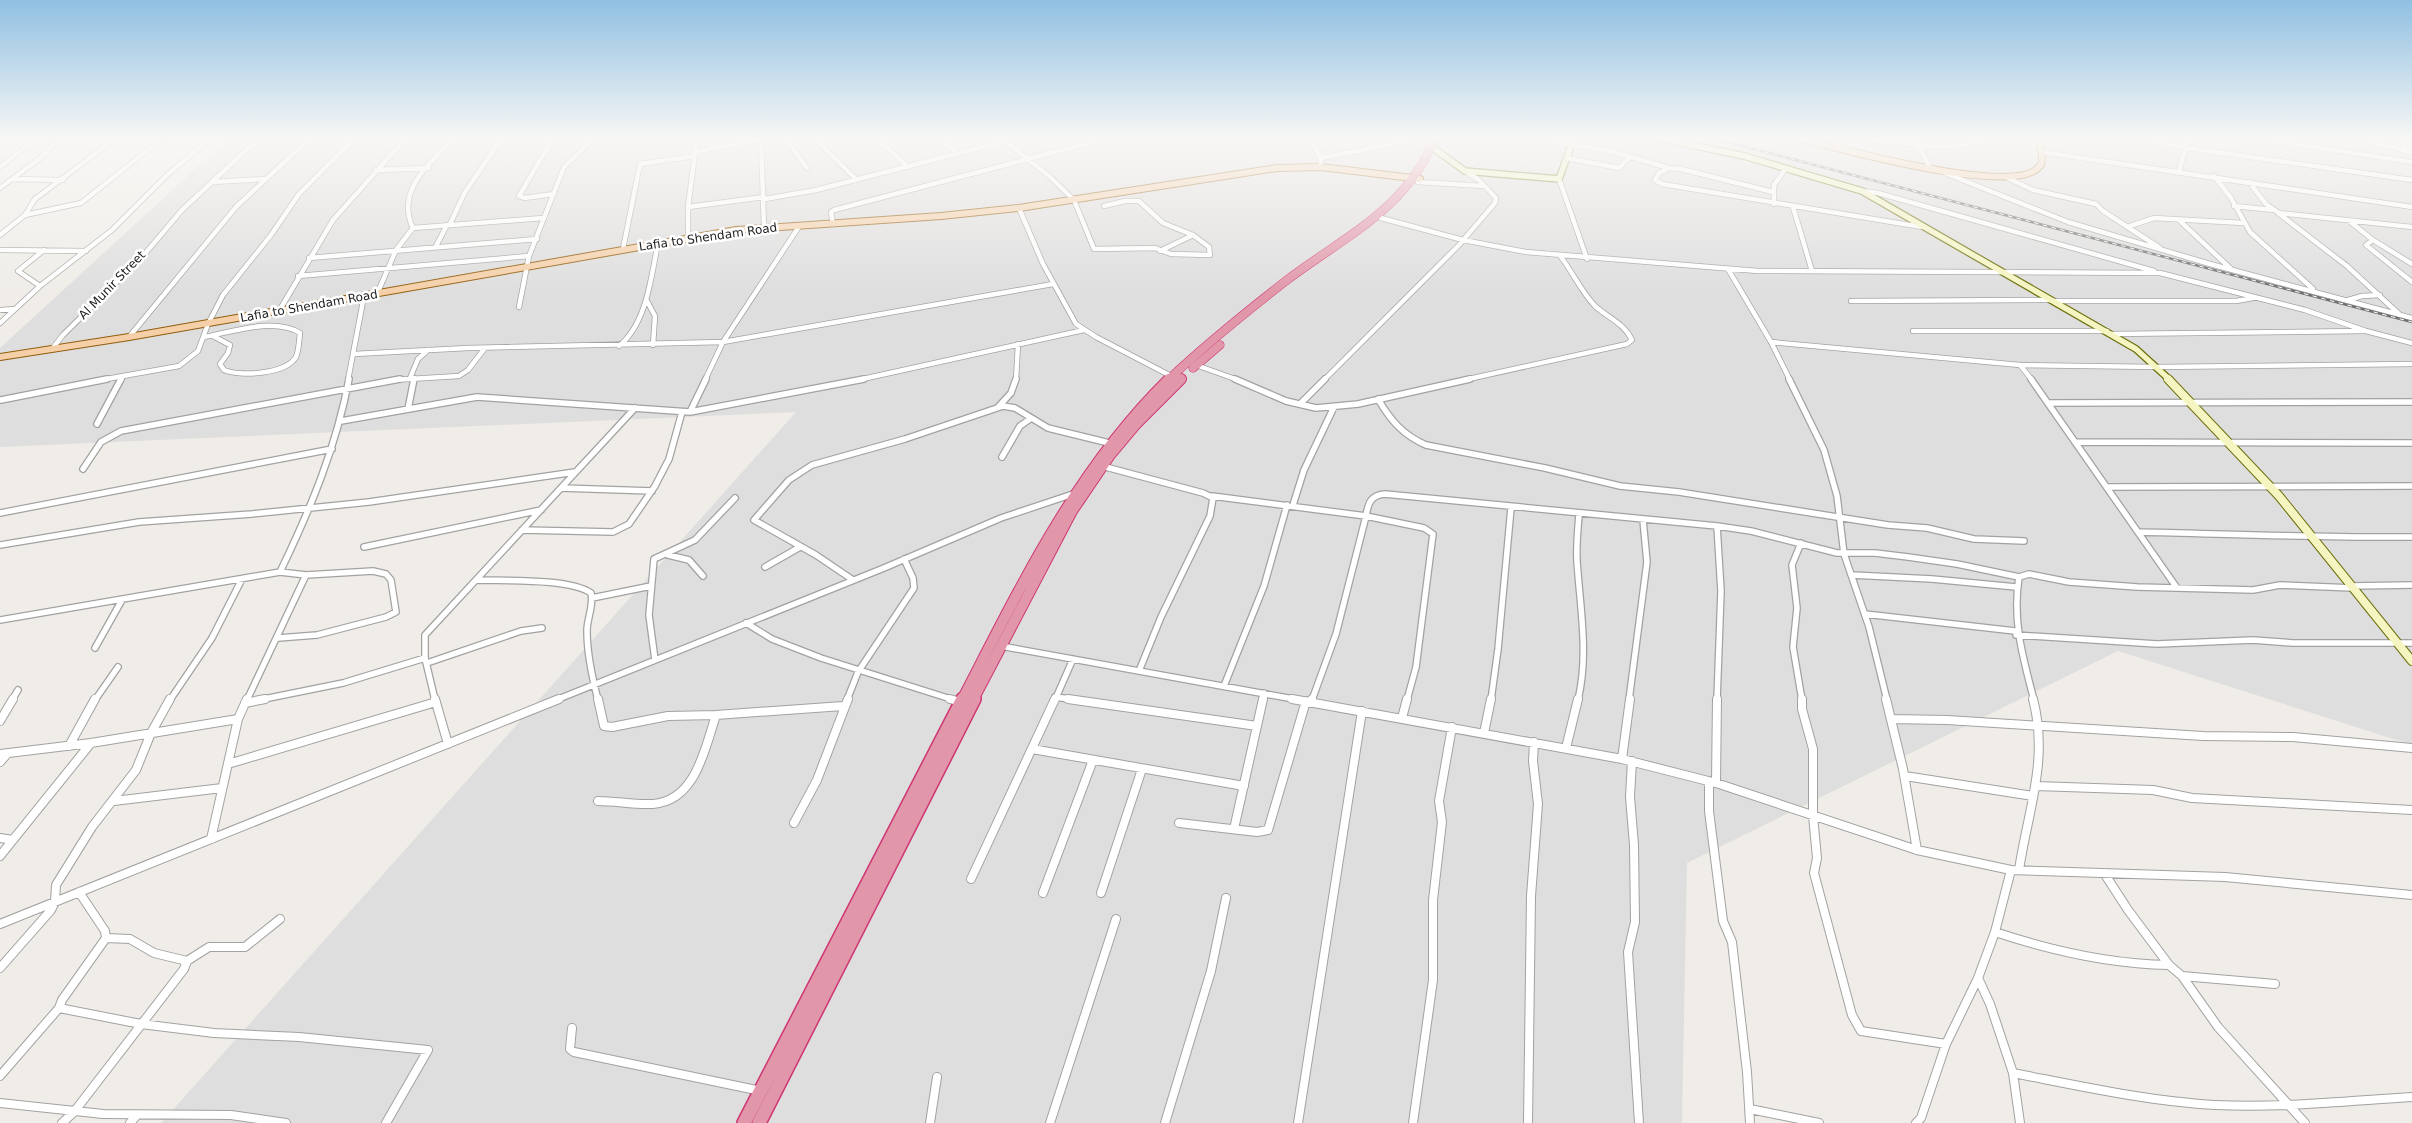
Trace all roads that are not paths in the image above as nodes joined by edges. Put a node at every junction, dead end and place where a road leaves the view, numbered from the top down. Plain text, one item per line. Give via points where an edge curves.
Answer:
1 (48, 190) edge
2 (98, 190) edge
3 (153, 190) edge
4 (204, 190) edge
5 (255, 190) edge
6 (303, 190) edge
7 (359, 190) edge
8 (411, 190) edge
9 (466, 190) edge
10 (522, 190) edge
11 (555, 190) edge
12 (635, 190) edge
13 (690, 190) edge
14 (765, 190) edge
15 (813, 190) edge
16 (910, 190) edge
17 (1064, 190) edge
18 (1131, 190) edge
19 (1406, 190) edge
20 (1410, 190) edge
21 (1488, 190) edge
22 (1563, 190) edge
23 (1701, 190) edge
24 (1765, 190) edge
25 (1987, 190) edge
26 (2035, 190) edge
27 (2224, 190) edge
28 (2255, 190) edge
29 (2304, 190) edge
30 (1862, 191) joint
31 (1773, 192) joint
32 (554, 194) junction
33 (765, 198) junction
34 (1074, 200) junction
35 (1774, 204) junction
36 (1104, 206) dead end
37 (2234, 206) junction
38 (688, 207) junction
39 (1793, 207) junction
40 (2412, 207) edge
41 (1019, 208) junction
42 (2277, 211) junction
43 (25, 215) junction
44 (543, 218) junction
45 (1381, 218) junction
46 (2346, 219) junction
47 (2179, 220) junction
48 (2243, 223) junction
49 (449, 224) junction
50 (833, 224) junction
51 (800, 225) junction
52 (2130, 226) junction
53 (764, 227) junction
54 (1922, 227) junction
55 (2412, 227) edge
56 (413, 228) junction
57 (0, 234) edge
58 (1193, 235) junction
59 (688, 238) junction
60 (537, 239) junction
61 (1463, 240) junction
62 (2373, 240) junction
63 (658, 243) junction
64 (436, 246) junction
65 (623, 249) junction
66 (0, 250) edge
67 (44, 250) junction
68 (396, 250) junction
69 (86, 251) junction
70 (1160, 251) junction
71 (2169, 252) junction
72 (529, 256) junction
73 (1561, 257) junction
74 (309, 258) junction
75 (1587, 259) junction
76 (2412, 264) edge
77 (527, 267) junction
78 (388, 269) junction
79 (1728, 269) junction
80 (2231, 269) junction
81 (1812, 271) junction
82 (1999, 271) junction
83 (2158, 273) junction
84 (298, 276) junction
85 (2412, 282) edge
86 (1053, 284) junction
87 (40, 286) junction
88 (2314, 291) junction
89 (377, 294) junction
90 (2380, 295) junction
91 (364, 296) junction
92 (2258, 298) junction
93 (2348, 300) junction
94 (647, 301) junction
95 (1852, 301) dead end
96 (2053, 301) junction
97 (519, 307) dead end
98 (15, 309) junction
99 (0, 310) edge
100 (279, 311) junction
101 (2400, 315) junction
102 (2412, 318) edge
103 (0, 323) edge
104 (208, 324) junction
105 (2346, 324) junction
106 (1084, 330) junction
107 (1914, 331) dead end
108 (2366, 331) junction
109 (2352, 332) junction
110 (2109, 333) junction
111 (213, 336) junction
112 (129, 337) junction
113 (204, 337) junction
114 (723, 342) junction
115 (1771, 342) junction
116 (2412, 343) edge
117 (1018, 344) junction
118 (653, 345) junction
119 (618, 346) junction
120 (485, 348) junction
121 (52, 350) junction
122 (428, 350) junction
123 (354, 354) junction
124 (0, 357) edge
125 (2412, 364) edge
126 (1196, 365) junction
127 (2020, 365) junction
128 (2157, 367) junction
129 (123, 376) junction
130 (412, 378) junction
131 (1176, 378) junction
132 (348, 388) junction
133 (1010, 397) junction
134 (1378, 399) junction
135 (1, 400) edge
136 (2412, 402) edge
137 (2050, 403) junction
138 (1300, 404) junction
139 (2193, 404) junction
140 (1334, 406) junction
141 (1014, 407) junction
142 (635, 408) junction
143 (995, 408) junction
144 (408, 409) junction
145 (682, 412) junction
146 (690, 412) junction
147 (1030, 419) junction
148 (341, 421) junction
149 (97, 424) dead end
150 (2076, 442) junction
151 (1109, 443) junction
152 (2412, 443) edge
153 (2231, 444) junction
154 (332, 449) junction
155 (1002, 457) dead end
156 (1102, 466) junction
157 (84, 469) dead end
158 (575, 472) junction
159 (2270, 486) junction
160 (2412, 486) edge
161 (2106, 487) junction
162 (561, 488) junction
163 (652, 491) junction
164 (1073, 494) junction
165 (1212, 496) junction
166 (735, 498) dead end
167 (1290, 505) junction
168 (311, 508) junction
169 (1511, 508) junction
170 (541, 510) junction
171 (0, 513) edge
172 (1579, 514) junction
173 (1366, 516) junction
174 (1840, 518) junction
175 (1642, 520) junction
176 (1717, 526) junction
177 (522, 530) junction
178 (2138, 532) junction
179 (2311, 535) junction
180 (2412, 536) edge
181 (2024, 541) dead end
182 (1801, 543) junction
183 (0, 545) edge
184 (364, 547) dead end
185 (800, 547) junction
186 (1844, 554) junction
187 (666, 555) junction
188 (904, 559) junction
189 (765, 567) dead end
190 (280, 572) junction
191 (306, 575) junction
192 (1852, 575) junction
193 (703, 576) dead end
194 (2018, 577) junction
195 (242, 579) junction
196 (477, 580) junction
197 (853, 580) junction
198 (2412, 585) edge
199 (651, 586) junction
200 (2016, 587) junction
201 (2352, 587) junction
202 (2177, 588) junction
203 (592, 598) junction
204 (122, 600) junction
205 (1865, 614) junction
206 (0, 620) edge
207 (746, 623) junction
208 (542, 628) dead end
209 (2016, 634) junction
210 (278, 638) junction
211 (2397, 642) junction
212 (2412, 643) edge
213 (1001, 646) junction
214 (95, 648) dead end
215 (1073, 659) junction
216 (655, 660) junction
217 (426, 661) junction
218 (2412, 661) edge
219 (118, 667) dead end
220 (1140, 671) junction
221 (858, 672) junction
222 (595, 684) junction
223 (1224, 686) junction
224 (18, 690) dead end
225 (1264, 693) junction
226 (1055, 697) junction
227 (1308, 701) junction
228 (436, 702) junction
229 (961, 702) junction
230 (244, 703) junction
231 (843, 706) junction
232 (1362, 711) junction
233 (716, 715) junction
234 (1402, 718) junction
235 (1891, 718) junction
236 (238, 719) junction
237 (0, 721) edge
238 (1256, 726) junction
239 (1452, 727) junction
240 (2039, 727) junction
241 (1484, 733) junction
242 (151, 734) junction
243 (92, 742) junction
244 (1534, 742) junction
245 (448, 744) junction
246 (69, 746) junction
247 (1566, 748) junction
248 (2412, 748) edge
249 (1032, 749) junction
250 (4, 754) edge
251 (1622, 758) junction
252 (1093, 760) junction
253 (1632, 761) junction
254 (0, 762) edge
255 (228, 764) junction
256 (1142, 768) junction
257 (1904, 776) junction
258 (1712, 782) junction
259 (1244, 786) junction
260 (2036, 786) junction
261 (222, 788) junction
262 (2034, 796) junction
263 (114, 801) junction
264 (598, 802) dead end
265 (2412, 810) edge
266 (1812, 816) junction
267 (794, 823) dead end
268 (1179, 823) dead end
269 (1234, 829) junction
270 (0, 838) edge
271 (211, 839) junction
272 (897, 839) junction
273 (13, 840) junction
274 (1917, 850) junction
275 (0, 856) edge
276 (2015, 870) junction
277 (2104, 873) junction
278 (971, 879) dead end
279 (80, 892) junction
280 (1042, 893) dead end
281 (1101, 893) dead end
282 (2412, 895) edge
283 (1226, 898) dead end
284 (55, 902) junction
285 (280, 918) dead end
286 (1116, 919) dead end
287 (0, 924) edge
288 (1995, 932) junction
289 (106, 938) junction
290 (187, 961) junction
291 (2169, 965) junction
292 (0, 968) edge
293 (2182, 976) junction
294 (1978, 978) junction
295 (2274, 984) dead end
296 (59, 1008) junction
297 (141, 1024) junction
298 (572, 1028) dead end
299 (1946, 1044) junction
300 (2013, 1073) junction
301 (0, 1076) edge
302 (938, 1077) dead end
303 (760, 1091) junction
304 (2412, 1097) edge
305 (0, 1102) edge
306 (2289, 1104) junction
307 (1750, 1109) junction
308 (74, 1112) junction
309 (136, 1115) junction
310 (224, 1120) edge
311 (62, 1123) edge
312 (130, 1123) edge
313 (286, 1123) edge
314 (386, 1123) edge
315 (744, 1123) edge
316 (759, 1123) edge
317 (930, 1123) edge
318 (1050, 1123) edge
319 (1165, 1123) edge
320 (1298, 1123) edge
321 (1413, 1123) edge
322 (1528, 1123) edge
323 (1638, 1123) edge
324 (1750, 1123) edge
325 (1819, 1123) edge
326 (1916, 1123) edge
327 (2020, 1123) edge
328 (2305, 1123) edge

1 - 43 street via 35,199
2 - 43 street via 81,204
3 - 69 street
4 - 121 street, Al Munir Street
5 - 112 street via 175,279
6 - 104 street via 223,296
7 - 74 street
8 - 56 street via 405,209
9 - 49 street
10 - 32 street via 519,196 524,198
11 - 32 street
12 - 65 street
13 - 38 street
14 - 33 street
15 - 33 street
16 - 50 street via 834,210 831,212
17 - 34 street
18 - 34 main road, Lafia to Shendam Road
19 - 131 highway via 1289,280
20 - 45 highway
21 - 61 street via 1496,202
22 - 75 street
23 - 35 street
24 - 31 street
25 - 71 street via 2084,227
26 - 52 street via 2091,202
27 - 37 street
28 - 42 street via 2266,204
29 - 40 street
30 - 54 street
30 - 83 street
31 - 35 street
32 - 44 street
33 - 38 street
33 - 53 street
34 - 41 main road, Lafia to Shendam Road
34 - 70 street via 1094,249 1155,248
35 - 39 street
36 - 58 street via 1125,201 1139,202 1163,223
37 - 42 street
37 - 48 street
38 - 59 street
39 - 54 street
39 - 81 street
41 - 50 main road, Lafia to Shendam Road
41 - 86 street
42 - 46 street
42 - 90 street
43 - 57 street
44 - 49 street
44 - 60 street
45 - 61 street
45 - 126 highway via 1301,278
46 - 55 street
46 - 62 street
47 - 48 street
47 - 52 street via 2146,219
47 - 80 street
48 - 88 street via 2263,246
49 - 56 street
49 - 64 street
50 - 51 main road, Lafia to Shendam Road
51 - 53 main road, Lafia to Shendam Road
51 - 114 street
52 - 71 street
53 - 59 main road, Lafia to Shendam Road
54 - 82 street
56 - 68 street
58 - 70 street
58 - 70 street via 1209,247 1210,255
59 - 63 main road, Lafia to Shendam Road
60 - 64 street
60 - 72 street
61 - 73 street
61 - 138 street
62 - 76 street
62 - 85 street via 2366,244
63 - 65 main road, Lafia to Shendam Road
63 - 94 street
64 - 68 street
65 - 77 main road, Lafia to Shendam Road
66 - 67 street
67 - 69 street
67 - 87 street via 18,271
68 - 74 street
68 - 78 street
69 - 87 street
71 - 80 street
72 - 77 street
72 - 78 street
73 - 75 street
73 - 134 street via 1581,289 1601,312 1624,325 1632,340 1627,344
74 - 84 street
75 - 79 street
77 - 89 main road, Lafia to Shendam Road
77 - 97 street
78 - 84 street
78 - 89 street
79 - 81 street
79 - 115 street
80 - 88 street
81 - 82 street
82 - 83 street
82 - 96 street
83 - 92 street
84 - 100 street
86 - 106 street via 1071,317
86 - 114 street
87 - 98 street
88 - 93 street
89 - 91 main road, Lafia to Shendam Road
90 - 93 street
90 - 101 street
91 - 100 main road, Lafia to Shendam Road
91 - 123 street
92 - 96 street via 2236,301
92 - 105 street
93 - 101 street
94 - 118 street via 655,309 657,318
94 - 119 street via 626,341
95 - 96 street
96 - 110 street
98 - 99 street
98 - 103 street
100 - 104 main road, Lafia to Shendam Road
101 - 102 street
104 - 112 main road, Lafia to Shendam Road
104 - 113 street
105 - 108 street
105 - 109 street
106 - 117 street
106 - 131 street
107 - 110 street
108 - 109 street
108 - 116 street
109 - 110 street
110 - 128 street
111 - 111 street via 230,345 221,368 226,373 238,375 279,367 292,361 297,355 300,333 277,327
111 - 113 street
112 - 121 main road, Lafia to Shendam Road
113 - 129 street via 198,351 184,364
114 - 118 street
114 - 146 street
115 - 127 street
115 - 174 street via 1824,450
117 - 133 street via 1017,376
117 - 146 street via 810,391
118 - 119 street
119 - 120 street
120 - 122 street
120 - 130 street via 462,375
121 - 124 main road, Lafia to Shendam Road
122 - 123 street
122 - 130 street via 418,359
123 - 132 street
125 - 128 street
126 - 131 highway
126 - 138 street
127 - 128 street
127 - 137 street
128 - 139 street
129 - 135 street
129 - 149 street
130 - 132 street
130 - 144 street
131 - 151 highway
131 - 156 highway
132 - 148 street
132 - 157 street via 188,416 121,432 101,442
133 - 141 street
133 - 143 street
134 - 140 street
134 - 174 street via 1401,433 1426,445 1620,486 1727,501 1739,499 1740,503 1817,512
136 - 139 street
137 - 139 street
137 - 150 street
138 - 140 street via 1316,408
139 - 153 street
140 - 167 street
141 - 143 street
141 - 147 street
142 - 144 street via 477,398
142 - 145 street
142 - 158 street
143 - 185 street via 905,439 826,460 799,472 754,518 760,525
144 - 148 street
145 - 146 street
145 - 163 street via 669,459
147 - 151 street
147 - 155 street via 1020,426
148 - 154 street
150 - 153 street
150 - 161 street
151 - 164 highway
152 - 153 street
153 - 159 street
154 - 168 street
154 - 171 street
156 - 165 street
156 - 213 highway via 1072,511
158 - 162 street
158 - 168 street via 419,496
159 - 160 street
159 - 161 street
159 - 179 street
161 - 178 street
162 - 163 street
162 - 170 street
163 - 177 street via 629,524 618,531
164 - 188 street via 1039,504
164 - 229 highway
165 - 167 street
165 - 220 street via 1210,516 1161,618
166 - 187 street via 695,540
167 - 173 street
167 - 223 street via 1264,586
168 - 183 street via 145,521
168 - 190 street
169 - 172 street
169 - 173 street via 1377,494 1370,498
169 - 241 street via 1497,672
170 - 177 street
170 - 184 street
172 - 175 street
172 - 247 street via 1577,558 1583,668 1580,695
173 - 227 street via 1331,651
173 - 234 street via 1424,528 1433,534 1416,667
174 - 181 street via 1927,528 1974,538
174 - 186 street
175 - 176 street
175 - 251 street via 1647,562
176 - 182 street
176 - 258 street via 1721,591 1717,669 1718,751
177 - 196 street
178 - 179 street
178 - 202 street
179 - 180 street via 2341,538
179 - 201 street
182 - 186 street
182 - 266 street via 1792,565 1797,608 1794,647 1802,709 1812,749
185 - 189 street
185 - 197 street
186 - 192 street
186 - 194 street via 1908,557
187 - 193 street via 682,555 693,561
187 - 199 street via 654,559
188 - 197 street
188 - 221 street via 914,588
190 - 191 street
190 - 195 street
191 - 210 street
191 - 210 street via 373,571 386,574 391,580 396,612 317,635
192 - 200 street
192 - 205 street
194 - 200 street
194 - 202 street via 2029,574 2069,582
195 - 204 street
195 - 242 street via 212,638 181,680
196 - 203 street via 568,584 585,589
196 - 217 street via 425,635
197 - 207 street
198 - 201 street
199 - 203 street
199 - 216 street via 649,615
200 - 209 street
201 - 202 street
201 - 211 street
203 - 222 street via 587,629 589,663
204 - 206 street
204 - 214 street
205 - 209 street
205 - 235 street
207 - 216 street
207 - 221 street via 762,634
208 - 217 street via 513,633
209 - 211 street via 2157,644 2253,640
209 - 240 street
210 - 230 street
211 - 212 street
211 - 218 street
213 - 215 street
213 - 272 highway
215 - 220 street
215 - 226 street
216 - 222 street
217 - 228 street
217 - 230 street via 343,683
219 - 246 street via 97,696
220 - 223 street
221 - 229 street
221 - 231 street
222 - 233 street via 605,727 668,716
222 - 245 street
223 - 225 street
224 - 237 street
225 - 227 street
225 - 238 street
226 - 238 street
226 - 249 street
227 - 232 street
227 - 269 street via 1269,827 1263,832
228 - 245 street
228 - 255 street
229 - 272 highway
230 - 236 street
231 - 233 street
231 - 267 street via 816,780
232 - 234 street
232 - 320 street
233 - 264 street via 696,771 678,797 652,804
234 - 239 street
235 - 240 street
235 - 257 street
236 - 242 street
236 - 255 street
238 - 259 street
239 - 241 street
239 - 321 street via 1439,801 1442,822 1433,900 1433,980
240 - 248 street via 2203,736 2293,737
240 - 260 street
241 - 244 street
242 - 243 street
242 - 263 street via 136,770
243 - 246 street
243 - 273 street
244 - 247 street
244 - 322 street via 1538,804 1532,896
245 - 271 street
246 - 250 street
247 - 251 street
249 - 252 street
249 - 278 street
250 - 254 street
251 - 253 street
252 - 256 street
252 - 280 street
253 - 258 street
253 - 323 street via 1630,797 1635,922 1628,952
255 - 261 street
256 - 259 street
256 - 281 street
257 - 262 street
257 - 274 street
258 - 266 street
258 - 307 street via 1709,811 1723,921 1732,942
259 - 269 street
260 - 262 street
260 - 265 street via 2153,790 2192,798
261 - 263 street
261 - 271 street
262 - 276 street
263 - 284 street via 92,827 64,871 56,885
266 - 274 street
266 - 299 street via 1816,858 1814,873 1833,950 1858,1028 1864,1032
268 - 269 street
270 - 273 street
271 - 279 street
272 - 303 highway
272 - 316 highway
273 - 275 street
274 - 276 street
276 - 277 street
276 - 288 street
277 - 282 street via 2225,877
277 - 291 street
279 - 284 street
279 - 289 street via 105,931
283 - 319 street via 1211,971
284 - 287 street
284 - 292 street
285 - 290 street via 245,947 209,947
286 - 318 street
288 - 291 street via 2028,944 2094,959
288 - 294 street
289 - 290 street via 130,939 154,953
289 - 296 street
290 - 297 street
291 - 293 street
293 - 295 street
293 - 306 street via 2218,1027
294 - 299 street
294 - 300 street
296 - 297 street
296 - 301 street
297 - 308 street
297 - 314 street via 428,1050
298 - 303 street via 570,1049 574,1052
299 - 326 street via 1921,1118
300 - 306 street via 2119,1092 2215,1104
300 - 327 street
302 - 317 street
303 - 315 highway
304 - 306 street
305 - 308 street
306 - 328 street
307 - 324 street
307 - 325 street
308 - 309 street
308 - 311 street
309 - 310 street
309 - 312 street
310 - 313 street via 269,1119

